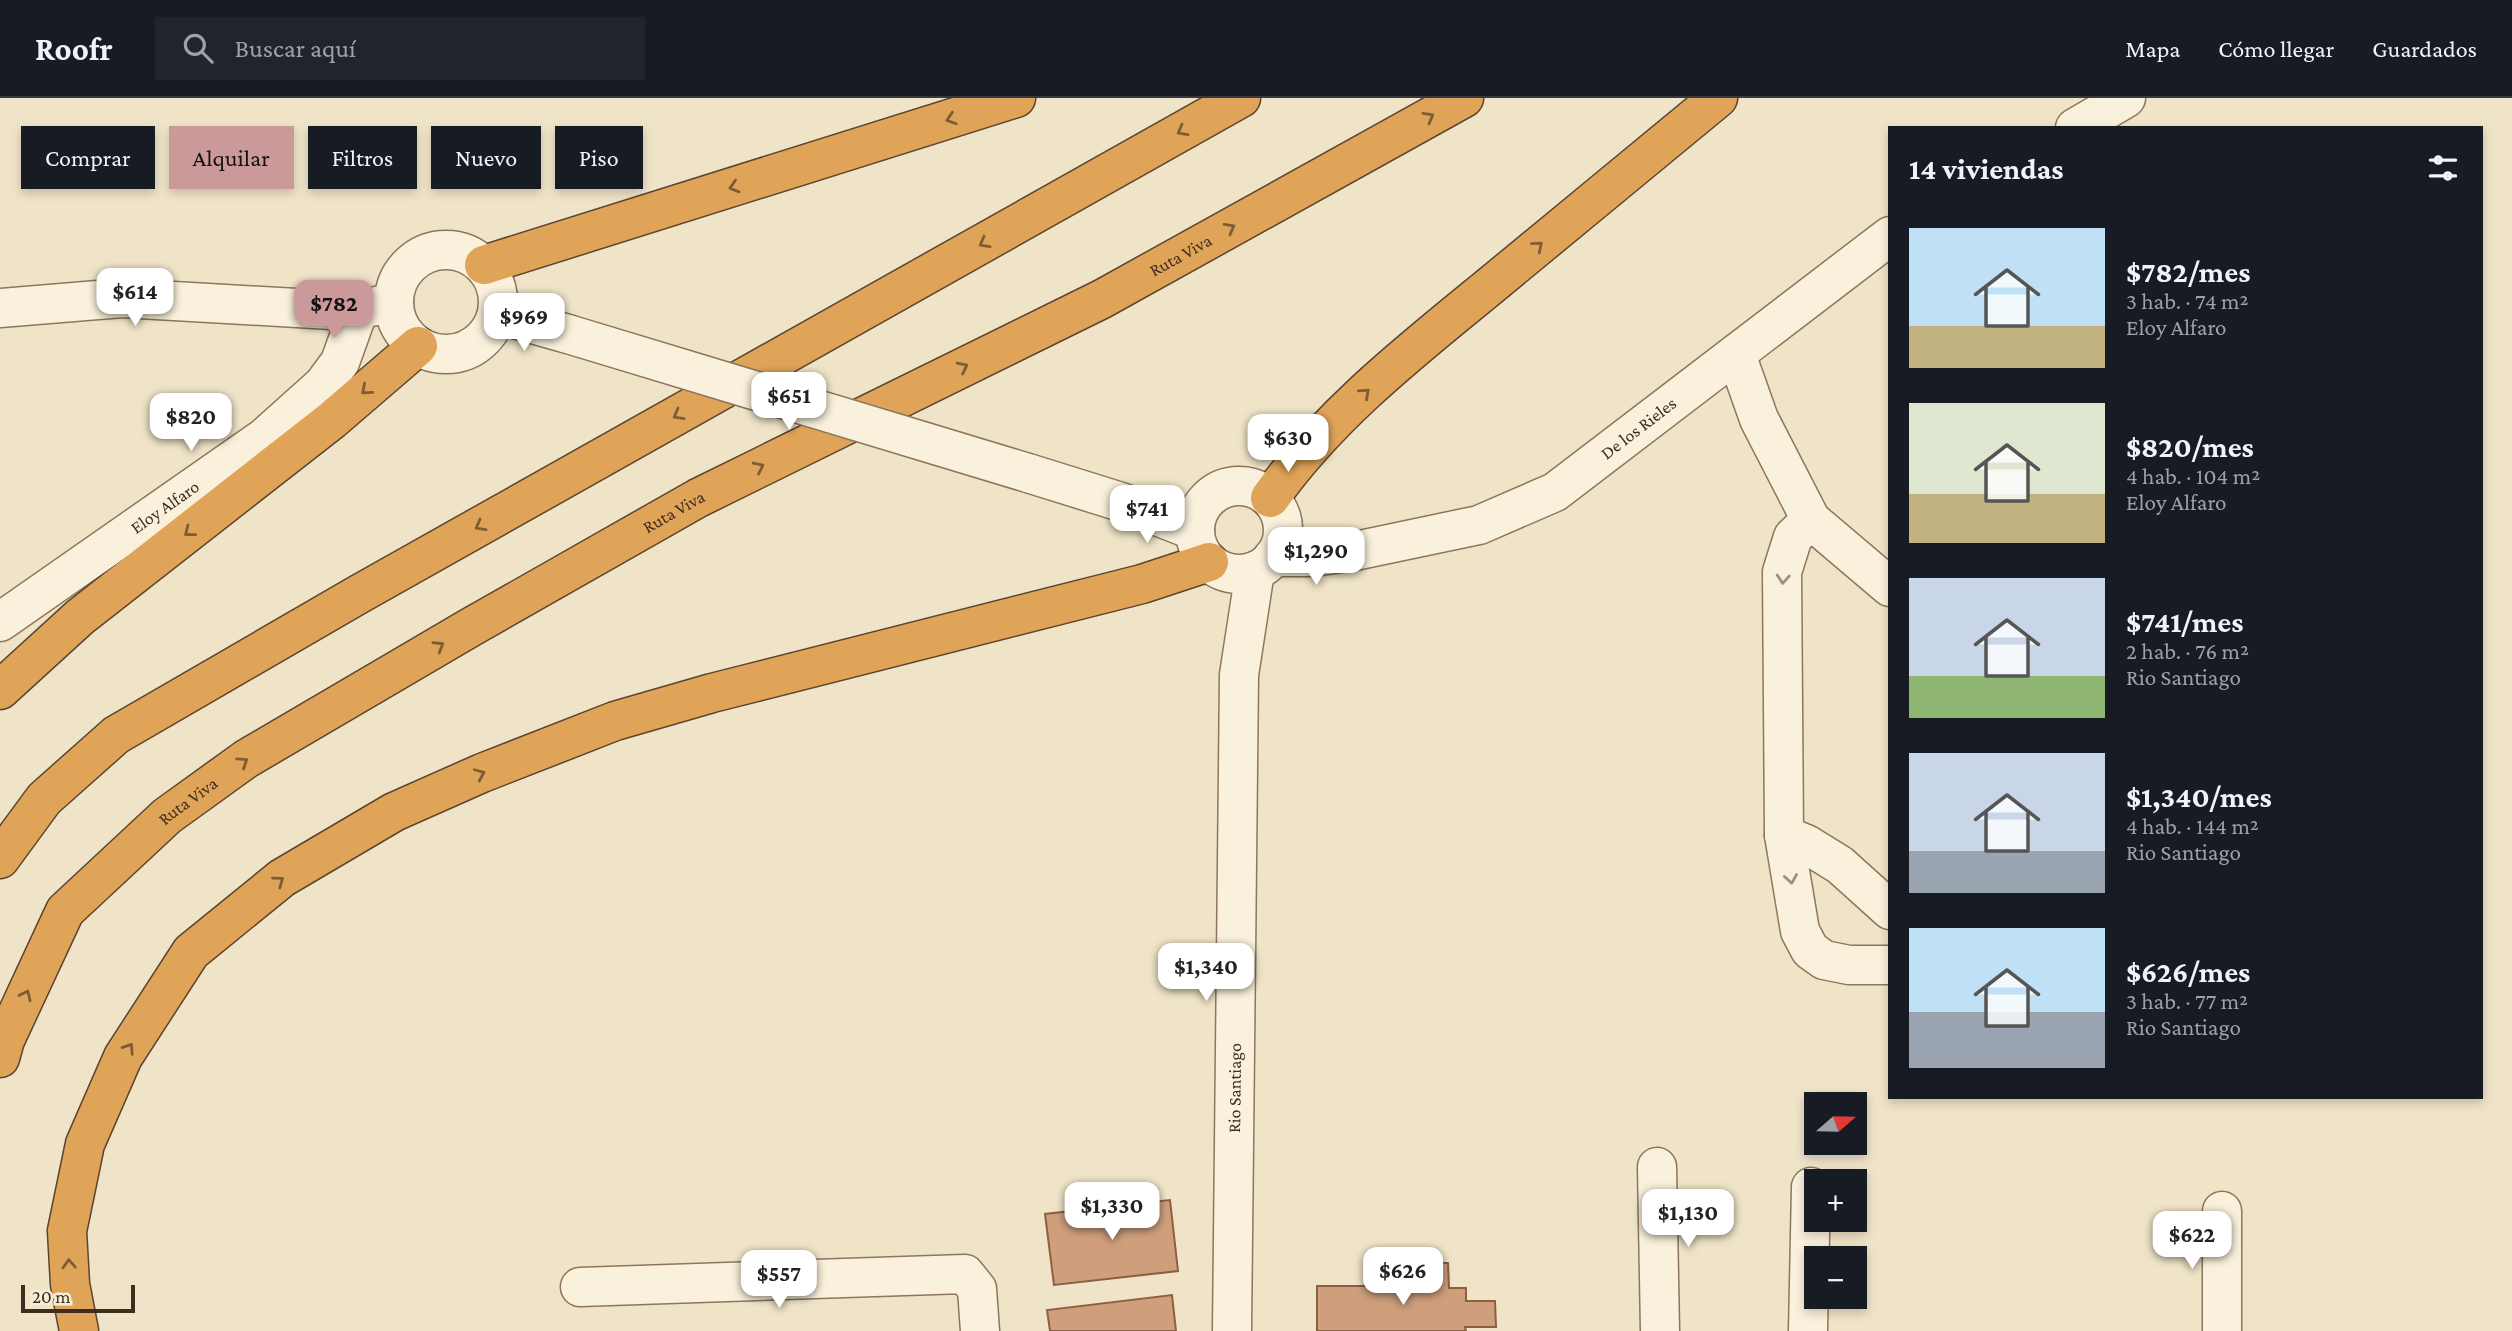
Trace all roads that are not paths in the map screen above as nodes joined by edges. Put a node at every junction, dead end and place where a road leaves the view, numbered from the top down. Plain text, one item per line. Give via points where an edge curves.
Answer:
1 (1016, 98) edge
2 (1241, 98) edge
3 (1464, 98) edge
4 (1718, 98) edge
5 (2126, 98) edge
6 (2078, 126) edge
7 (1888, 238) edge
8 (484, 265) junction
9 (377, 306) junction
10 (0, 308) edge
11 (497, 314) junction
12 (418, 346) junction
13 (1736, 354) junction
14 (1811, 520) junction
15 (1239, 539) junction
16 (1888, 585) edge
17 (0, 622) edge
18 (0, 690) edge
19 (1784, 835) junction
20 (0, 859) edge
21 (1888, 908) edge
22 (1888, 965) edge
23 (0, 1058) edge
24 (1657, 1167) dead end
25 (2222, 1211) dead end
26 (1810, 1232) edge
27 (580, 1287) dead end
28 (79, 1331) edge
29 (979, 1331) edge
30 (1232, 1331) edge
31 (1660, 1331) edge
32 (1808, 1331) edge
33 (2222, 1331) edge

1 -> 8 highway
2 -> 20 highway via 116,735 44,799
23 -> 3 highway, Ruta Viva via 65,911 167,816 246,759 698,498 1102,299
15 -> 4 highway via 1291,468 1332,425 1430,335
5 - 6 street
7 - 13 street, De los Rieles
8 - 9 street via 470,254 435,250 405,269
8 - 11 street via 494,279
9 - 10 street via 331,310 134,298
9 - 12 street via 397,319
9 - 17 street, Eloy Alfaro via 324,385 265,436
11 - 12 street via 491,329 466,351 450,355
11 - 15 street, De los Rieles, bridge
12 -> 18 highway via 80,617
13 - 14 street via 1759,419
13 - 15 street, De los Rieles via 1555,492 1479,525 1314,558
14 - 16 street
14 -> 19 street via 1793,537 1782,572
28 -> 15 highway via 67,1231 85,1144 122,1057 191,952 282,878 394,812 615,721 1142,584
15 - 30 street, Rio Santiago
19 - 21 street via 1840,864
19 -> 22 street via 1800,931 1810,950 1824,960 1849,965
24 - 31 street
25 - 33 street
26 - 32 street
27 - 29 street via 965,1274 977,1289

